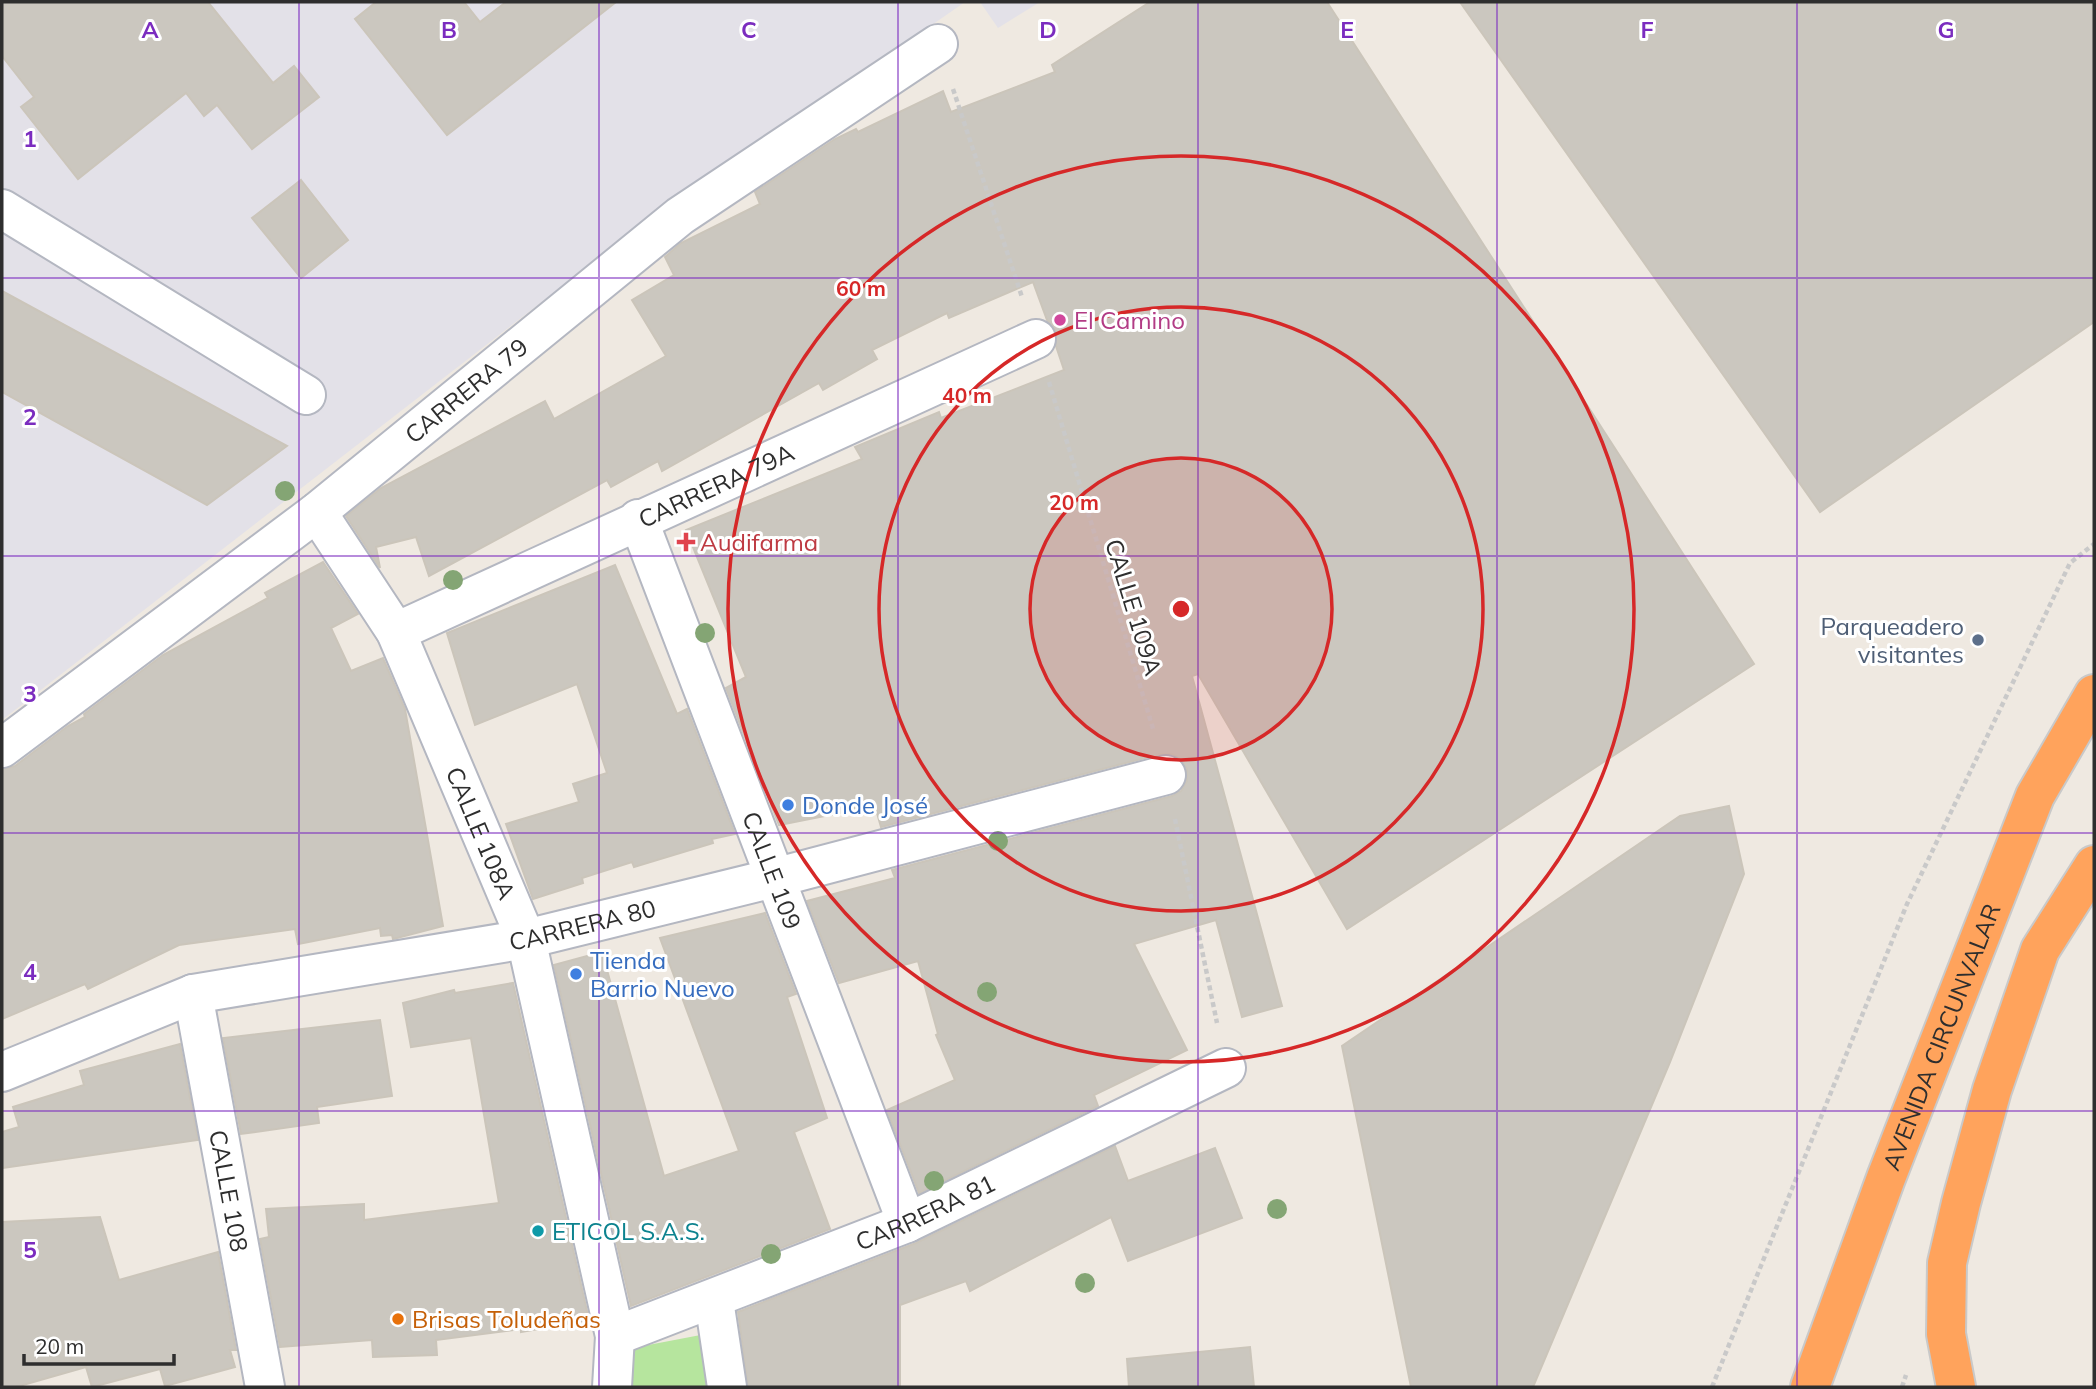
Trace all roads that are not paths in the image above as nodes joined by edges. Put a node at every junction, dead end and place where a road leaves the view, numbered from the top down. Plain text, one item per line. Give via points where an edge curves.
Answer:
1 (938, 44) road end
2 (2, 209) edge
3 (1036, 339) road end
4 (306, 395) dead end
5 (317, 512) junction
6 (638, 519) junction
7 (396, 632) junction
8 (2094, 694) edge
9 (2, 748) edge
10 (1166, 775) road end
11 (2094, 865) edge
12 (774, 878) junction
13 (526, 939) junction
14 (192, 994) junction
15 (1226, 1069) road end
16 (2, 1072) edge
17 (907, 1223) junction
18 (714, 1300) junction
19 (615, 1335) junction
20 (265, 1387) edge
21 (612, 1387) edge
22 (727, 1387) edge
23 (1810, 1387) edge
24 (1956, 1387) edge

1 - 5 street, CARRERA 79 via 680,216
2 - 4 street
3 - 6 street, CARRERA 79A
5 - 7 street, CALLE 108A
5 - 9 street, CARRERA 79
6 - 7 street, CARRERA 79A
6 - 12 street, CALLE 109
7 - 13 street, CALLE 108A
8 - 23 highway, AVENIDA CIRCUNVALAR via 2030,808
10 - 12 street, CARRERA 80
11 - 24 highway via 2040,950 1992,1090 1961,1203 1947,1263 1946,1334
12 - 13 street, CARRERA 80
12 - 17 street, CALLE 109
13 - 14 street, CARRERA 80
13 - 19 street, CALLE 108A
14 - 16 street, CARRERA 80
14 - 20 street, CALLE 108
15 - 17 street, CARRERA 81
17 - 18 street, CARRERA 81
18 - 19 street, CARRERA 81
18 - 22 street
19 - 21 street, CALLE 108A

